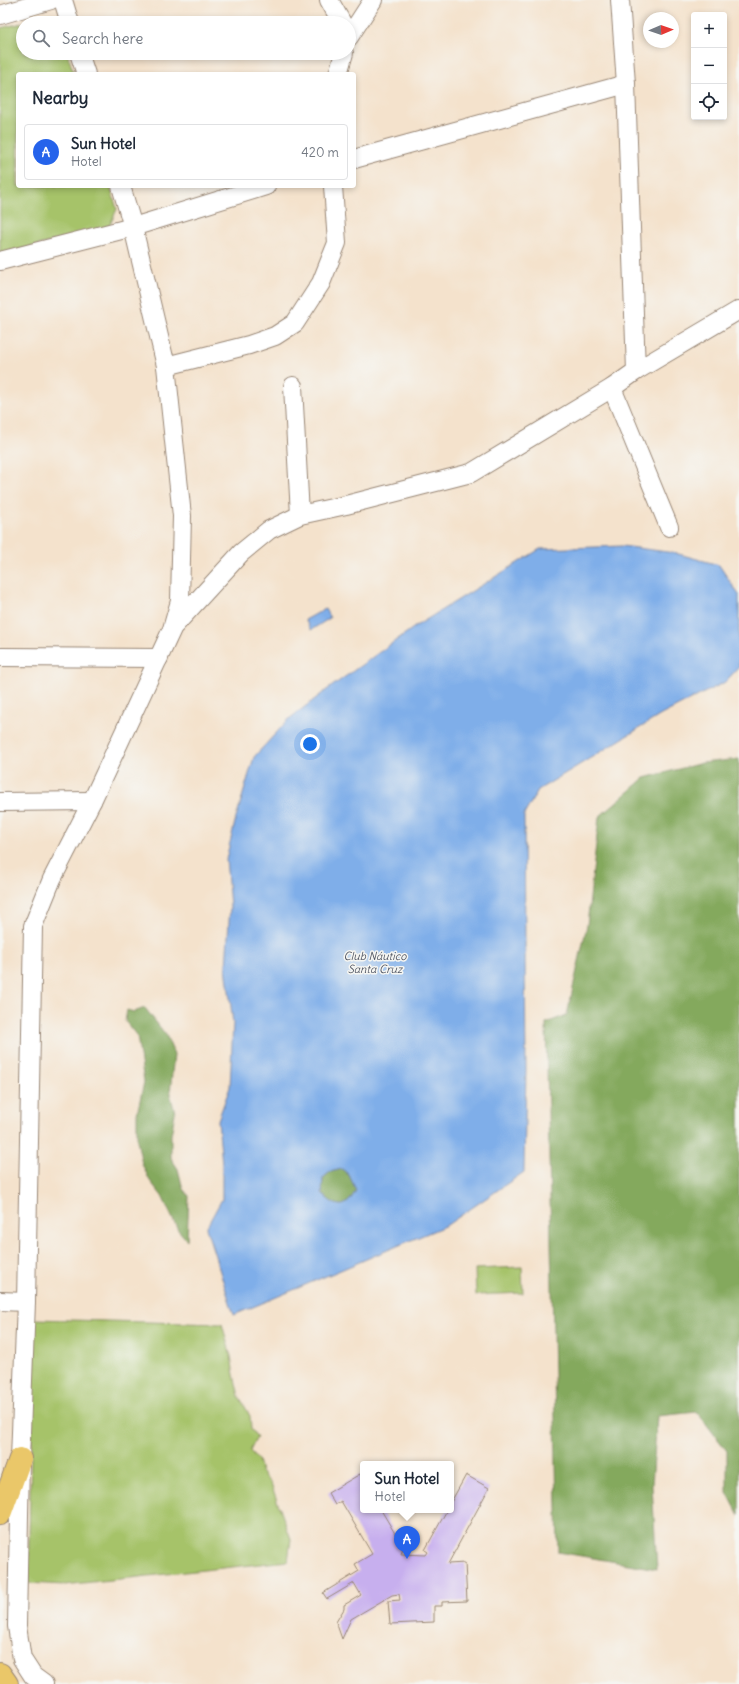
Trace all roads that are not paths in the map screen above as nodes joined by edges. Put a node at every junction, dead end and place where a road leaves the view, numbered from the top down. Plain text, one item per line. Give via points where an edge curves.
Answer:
1 (51, 0) edge
2 (63, 0) edge
3 (329, 0) edge
4 (373, 0) edge
5 (620, 0) edge
6 (8, 8) edge
7 (68, 16) edge
8 (338, 16) edge
9 (356, 26) edge
10 (81, 60) edge
11 (342, 60) edge
12 (85, 72) edge
13 (339, 72) edge
14 (626, 84) junction
15 (356, 158) edge
16 (121, 188) edge
17 (259, 188) edge
18 (333, 188) edge
19 (133, 226) junction
20 (0, 262) edge
21 (739, 310) edge
22 (166, 366) junction
23 (636, 371) junction
24 (293, 386) dead end
25 (612, 388) junction
26 (300, 515) junction
27 (669, 527) dead end
28 (172, 629) junction
29 (0, 657) edge
30 (159, 658) junction
31 (92, 801) junction
32 (0, 802) edge
33 (0, 1301) edge
34 (26, 1302) junction
35 (20, 1459) junction
36 (0, 1514) edge
37 (0, 1674) edge
38 (7, 1684) edge
39 (44, 1684) edge

1 - 6 street
2 - 7 street
3 - 8 street
4 - 9 street
5 - 14 street
10 - 12 street
11 - 13 street
14 - 15 street
14 - 23 street
16 - 19 street
17 - 19 street
18 - 22 street via 337,243 322,283 295,323 275,336 249,345
19 - 20 street
19 - 22 street
21 - 23 street
22 - 28 street via 182,516 180,601
23 - 25 street
24 - 26 street
25 - 26 street via 471,473
25 - 27 street
26 - 28 street via 269,530 241,553
28 - 30 street
29 - 30 street
30 - 31 street
31 - 32 street
31 - 34 street via 52,878 34,926
33 - 34 street
34 - 35 street
35 - 36 main road
35 - 39 street via 17,1626 22,1659 33,1676
37 - 38 main road

